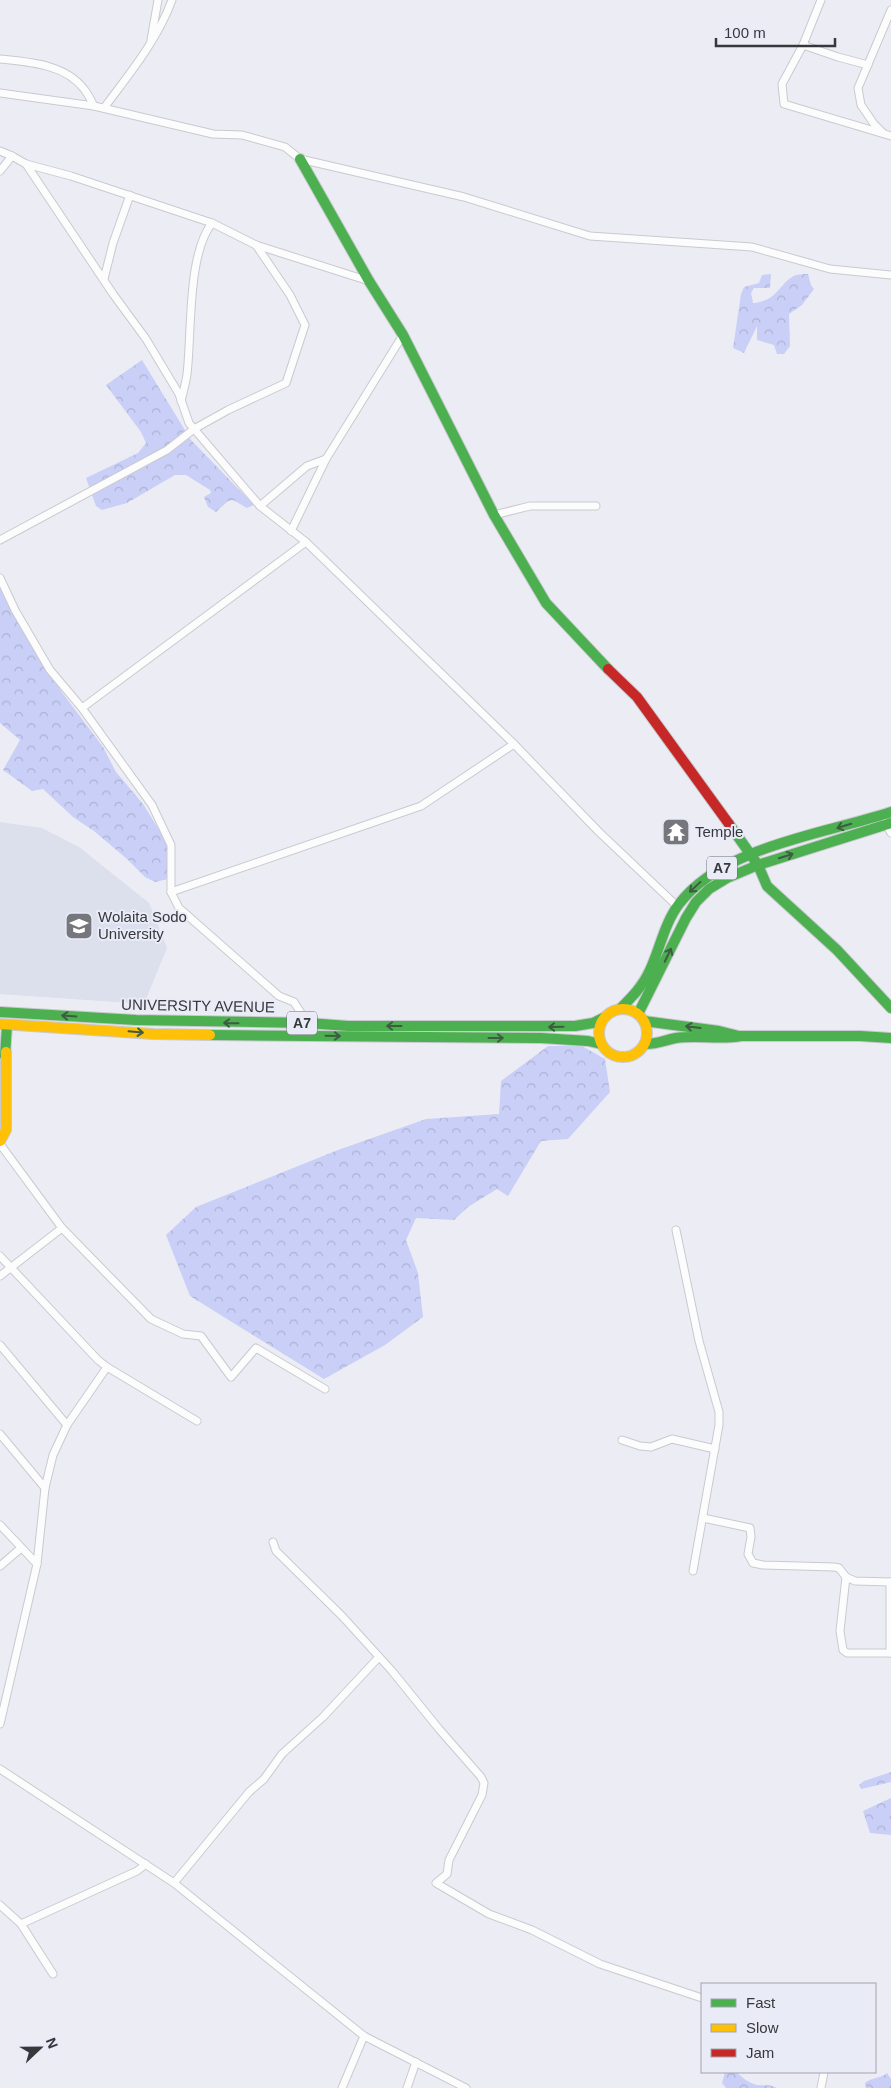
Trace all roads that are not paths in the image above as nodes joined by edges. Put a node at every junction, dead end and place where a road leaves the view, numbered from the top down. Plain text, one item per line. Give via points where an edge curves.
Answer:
1 (158, 0) edge
2 (172, 0) edge
3 (821, 0) edge
4 (891, 10) edge
5 (150, 45) junction
6 (804, 45) junction
7 (0, 59) edge
8 (868, 65) junction
9 (0, 93) edge
10 (94, 106) junction
11 (104, 108) junction
12 (888, 135) edge
13 (0, 151) edge
14 (12, 156) junction
15 (300, 159) junction
16 (26, 164) junction
17 (0, 171) edge
18 (130, 195) junction
19 (212, 223) junction
20 (256, 245) junction
21 (891, 275) edge
22 (104, 279) junction
23 (369, 281) junction
24 (403, 335) junction
25 (181, 401) junction
26 (194, 429) junction
27 (326, 459) junction
28 (260, 506) junction
29 (596, 506) dead end
30 (494, 515) junction
31 (291, 531) junction
32 (0, 540) edge
33 (306, 542) junction
34 (0, 578) edge
35 (82, 708) junction
36 (514, 744) junction
37 (888, 822) edge
38 (751, 855) junction
39 (758, 865) junction
40 (171, 892) junction
41 (677, 906) junction
42 (891, 1008) edge
43 (620, 1009) junction
44 (0, 1012) edge
45 (641, 1017) junction
46 (603, 1018) junction
47 (308, 1023) junction
48 (4, 1025) edge
49 (307, 1036) junction
50 (741, 1036) junction
51 (891, 1038) edge
52 (601, 1044) junction
53 (645, 1044) junction
54 (6, 1052) junction
55 (0, 1070) edge
56 (3, 1119) edge
57 (0, 1143) edge
58 (62, 1228) junction
59 (676, 1230) dead end
60 (0, 1256) edge
61 (11, 1268) junction
62 (0, 1276) edge
63 (0, 1345) edge
64 (107, 1367) junction
65 (325, 1389) dead end
66 (197, 1421) dead end
67 (67, 1425) junction
68 (0, 1434) edge
69 (622, 1440) dead end
70 (715, 1449) junction
71 (45, 1488) junction
72 (704, 1518) junction
73 (0, 1525) edge
74 (273, 1542) dead end
75 (21, 1548) junction
76 (37, 1564) junction
77 (0, 1566) edge
78 (694, 1571) dead end
79 (846, 1578) junction
80 (891, 1582) edge
81 (890, 1653) edge
82 (379, 1656) junction
83 (0, 1724) edge
84 (0, 1769) edge
85 (146, 1864) junction
86 (174, 1883) junction
87 (0, 1905) edge
88 (21, 1924) junction
89 (53, 1974) dead end
90 (701, 1998) edge
91 (364, 2036) junction
92 (416, 2062) junction
93 (824, 2073) edge
94 (342, 2088) edge
95 (407, 2088) edge
96 (466, 2088) edge
97 (821, 2088) edge

1 - 5 street
2 - 5 street
3 - 6 street
4 - 8 street
5 - 11 street
6 - 8 street
6 - 12 street via 782,84 784,104
7 - 10 street via 63,72 85,89
8 - 12 street via 858,88 861,105 874,124
9 - 10 street
10 - 11 street
11 - 15 street via 213,134 242,135 285,147
13 - 14 street
14 - 16 street
14 - 17 street
15 - 21 street via 464,197 590,236 752,246 830,269
15 - 23 main road
16 - 18 street
16 - 22 street
18 - 19 street
18 - 22 street
19 - 20 street
19 - 25 street via 205,232 196,269 187,376
20 - 23 street
20 - 26 street via 290,295 305,325 286,382
22 - 25 street via 164,366
23 - 24 main road
24 - 27 street
24 - 30 main road
25 - 26 street
26 - 28 street
26 - 32 street via 167,450
27 - 28 street via 308,466
27 - 31 street
28 - 31 street
29 - 30 street via 530,506
30 - 38 main road via 546,603 637,698
31 - 33 street
33 - 35 street
33 - 36 street
34 - 35 street via 50,670
35 - 40 street via 152,805 166,832 172,845
36 - 40 street via 421,806
36 - 41 street via 598,832
37 -> 38 main road, A7
39 -> 37 main road, A7
38 - 39 main road
38 -> 41 main road, A7 via 700,882
39 - 42 main road via 767,886 837,950
45 -> 39 main road, A7 via 696,902 726,878
40 - 47 street via 179,908 279,996 294,1002
41 - 43 main road, A7 via 650,972 638,992
43 - 45 main road, A7
43 - 46 main road, A7
47 -> 44 main road, UNIVERSITY AVENUE / A7 via 136,1020
50 -> 45 main road, A7
45 - 53 main road, A7 via 647,1028
46 -> 47 main road, UNIVERSITY AVENUE / A7 via 594,1023 550,1027
46 - 52 main road via 598,1035
47 - 49 street
48 -> 49 main road, UNIVERSITY AVENUE / A7 via 153,1034
48 - 54 main road
49 -> 52 main road, UNIVERSITY AVENUE / A7 via 568,1039
50 - 51 main road, A7
50 - 53 main road, A7 via 724,1040 676,1038
52 - 53 main road, A7 via 606,1051 623,1058 640,1051
54 - 55 main road
54 - 56 main road
56 - 57 main road via 6,1130
57 - 58 street
58 - 61 street
58 - 65 street via 151,1319 182,1334 201,1336 231,1377 256,1348
59 - 70 street via 699,1341 719,1412
60 - 61 street
61 - 62 street
61 - 64 street
63 - 67 street
64 - 66 street
64 - 67 street
67 - 71 street via 53,1455
68 - 71 street
69 - 70 street via 651,1447 672,1439
70 - 72 street
71 - 76 street
72 - 78 street
72 - 79 street via 750,1528 748,1554 753,1563 834,1567 839,1568
73 - 75 street
74 - 82 street via 276,1551
75 - 76 street
75 - 77 street
76 - 83 street
79 - 80 street
79 - 81 street via 840,1630 843,1650 847,1653
80 - 81 street
82 - 86 street via 282,1754
82 - 90 street via 439,1730 479,1772 484,1783 482,1795 449,1860 447,1874 436,1883 489,1914 532,1930 600,1964
84 - 85 street
85 - 86 street
85 - 88 street
86 - 91 street
87 - 88 street
88 - 89 street
91 - 92 street
91 - 94 street
92 - 95 street
92 - 96 street
93 - 97 street

